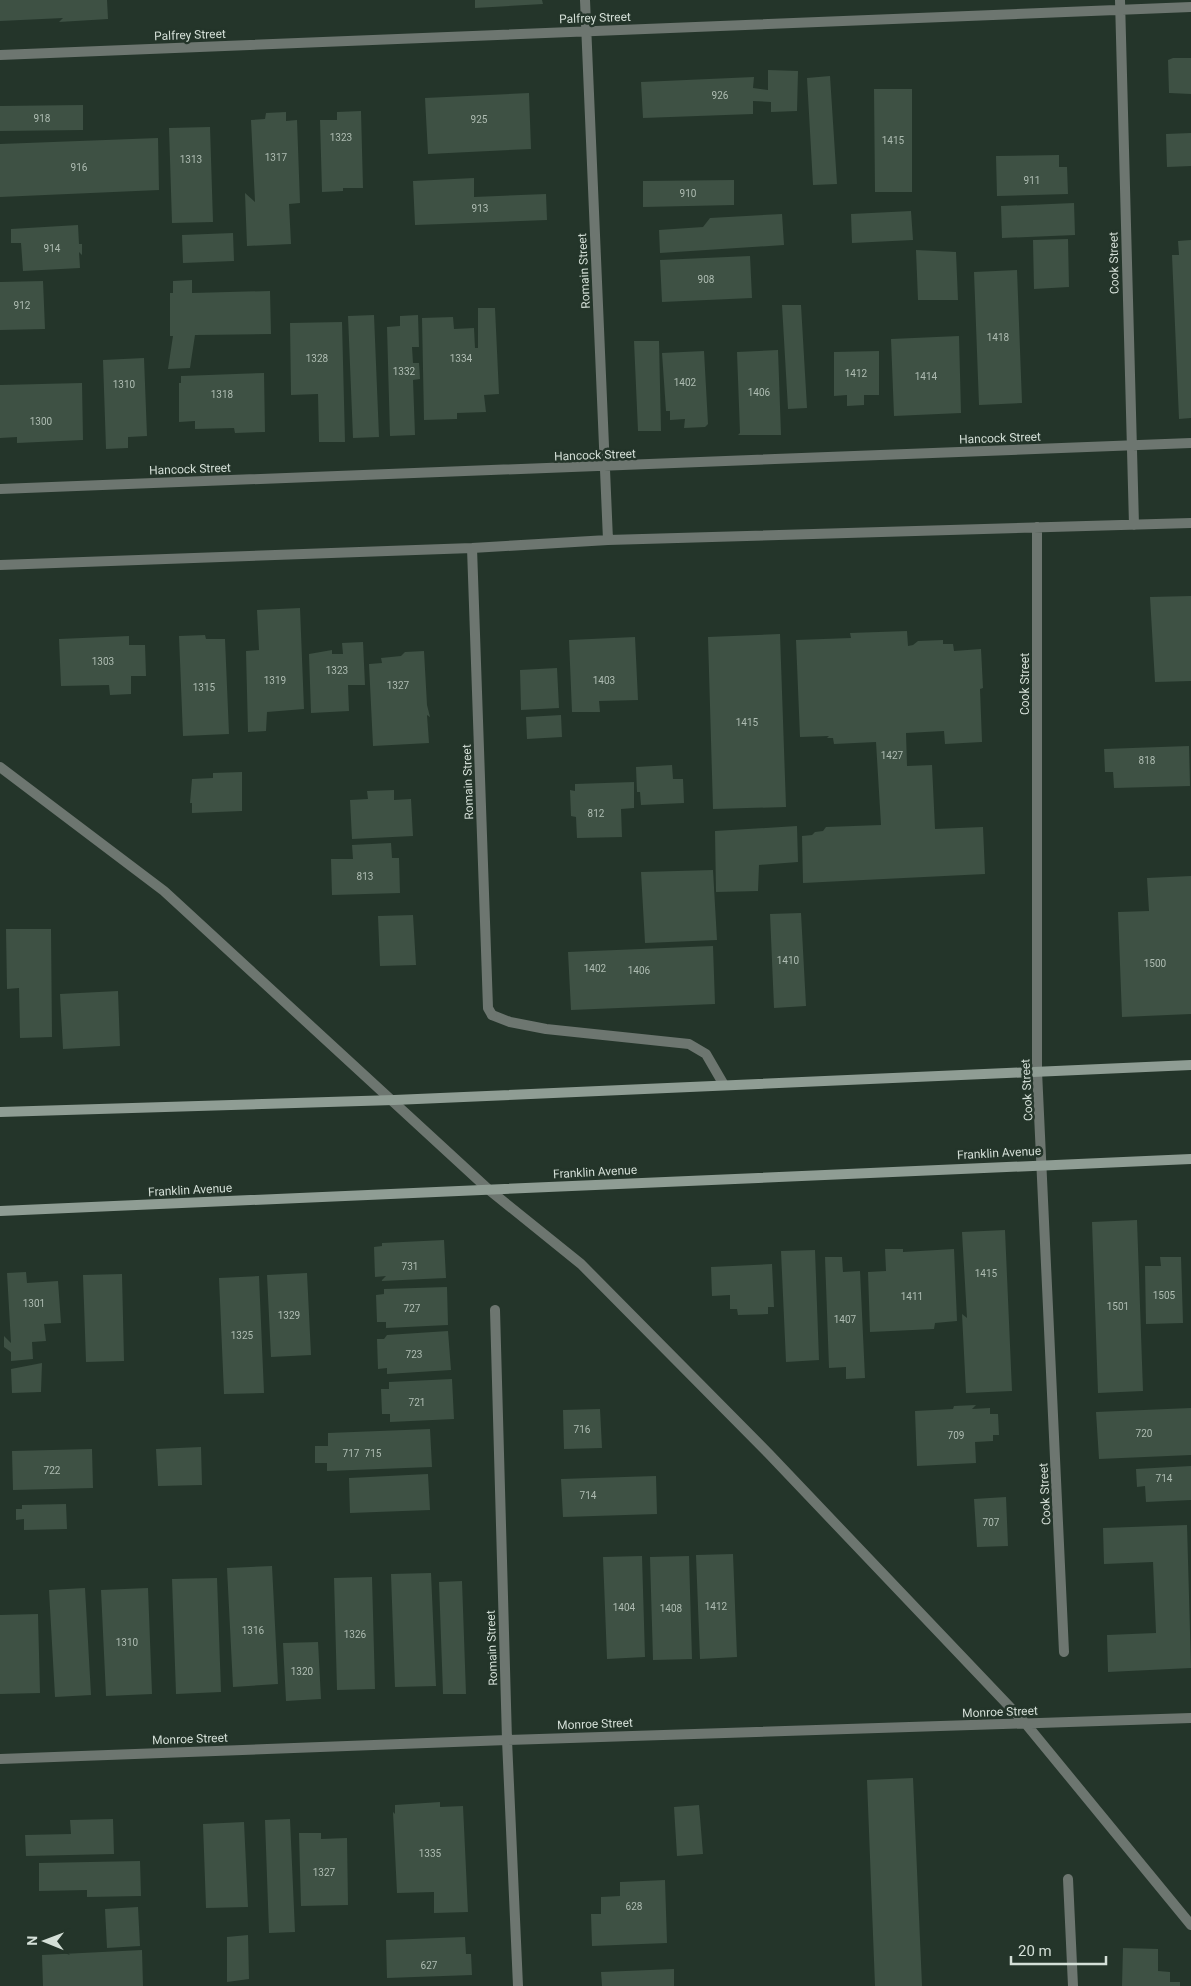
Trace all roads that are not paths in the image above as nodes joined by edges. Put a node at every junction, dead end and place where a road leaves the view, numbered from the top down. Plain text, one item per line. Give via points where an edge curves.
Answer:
1 (584, 0) edge
2 (1120, 5) edge
3 (1191, 7) edge
4 (586, 31) junction
5 (0, 55) edge
6 (1191, 443) edge
7 (1132, 445) junction
8 (606, 467) junction
9 (0, 488) edge
10 (1191, 523) edge
11 (1134, 525) junction
12 (1038, 527) junction
13 (608, 540) junction
14 (472, 548) junction
15 (0, 565) edge
16 (0, 767) edge
17 (1191, 1066) edge
18 (1037, 1071) junction
19 (724, 1085) junction
20 (394, 1100) junction
21 (0, 1112) edge
22 (1191, 1159) edge
23 (1043, 1164) junction
24 (488, 1189) junction
25 (0, 1211) edge
26 (495, 1310) dead end
27 (1064, 1652) dead end
28 (1191, 1718) edge
29 (1026, 1724) junction
30 (506, 1740) junction
31 (0, 1759) edge
32 (1068, 1878) dead end
33 (1191, 1925) edge
34 (518, 1986) edge
35 (1073, 1986) edge

1 - 4 street, Romain Street
2 - 3 street, Palfrey Street
2 - 4 street, Palfrey Street
2 - 7 street, Cook Street
4 - 5 street, Palfrey Street
4 - 8 street, Romain Street
6 - 7 street, Hancock Street
7 - 8 street, Hancock Street
7 - 11 street, Cook Street
8 - 9 street, Hancock Street
8 - 13 street, Romain Street
10 - 11 street
11 - 12 street
12 - 13 street
12 - 18 street, Cook Street
13 - 14 street
14 - 15 street
14 - 19 street, Romain Street via 488,1008 492,1014 510,1022 546,1029 689,1044 706,1054
16 - 20 street via 164,891
17 - 18 main road
18 - 19 main road
18 - 23 street, Cook Street
19 - 20 main road
20 - 21 main road
20 - 24 street
22 - 23 main road, Franklin Avenue
23 - 24 main road, Franklin Avenue
23 - 27 street, Cook Street
24 - 25 main road, Franklin Avenue
24 - 29 street via 581,1264 769,1454
26 - 30 street, Romain Street
28 - 29 street, Monroe Street
29 - 30 street, Monroe Street
29 - 33 street
30 - 31 street, Monroe Street
30 - 34 street, Romain Street
32 - 35 street

